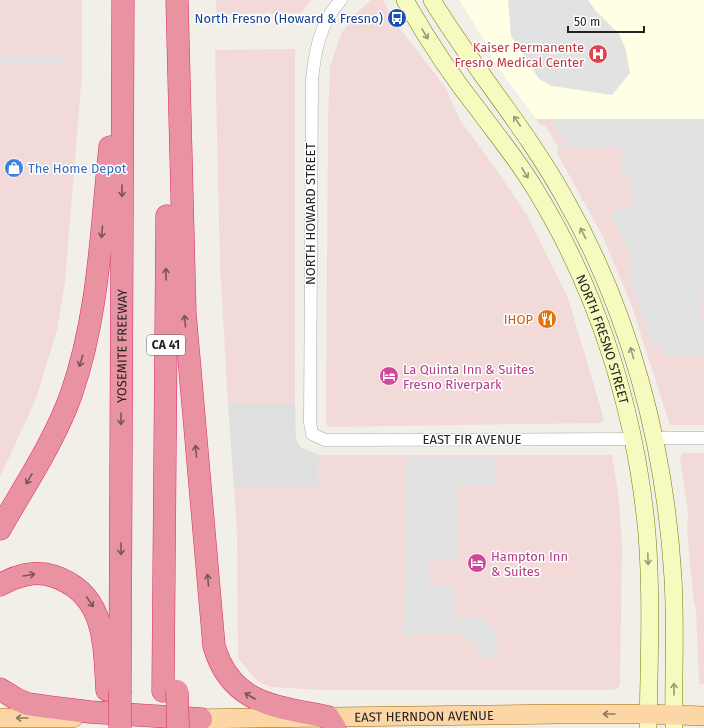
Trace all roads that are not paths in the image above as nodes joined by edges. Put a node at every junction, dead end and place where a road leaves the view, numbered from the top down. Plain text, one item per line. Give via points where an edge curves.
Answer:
1 (123, 0) edge
2 (168, 0) edge
3 (177, 0) edge
4 (340, 0) edge
5 (405, 0) edge
6 (432, 0) edge
7 (123, 26) junction
8 (610, 354) junction
9 (312, 434) joint
10 (654, 438) junction
11 (704, 438) edge
12 (633, 439) junction
13 (0, 529) edge
14 (670, 547) junction
15 (0, 585) edge
16 (0, 689) edge
17 (114, 691) junction
18 (170, 691) junction
19 (704, 716) edge
20 (0, 718) edge
21 (201, 719) junction
22 (648, 721) edge
23 (674, 721) edge
24 (332, 723) edge
25 (107, 728) edge
26 (120, 728) edge
27 (163, 728) edge
28 (178, 728) edge

1 - 7 highway, YOSEMITE FREEWAY
18 -> 2 highway, CA 41 via 166,369
24 -> 3 highway via 251,697 226,676 214,646 185,312
4 - 9 street, NORTH HOWARD STREET via 328,15 319,39 312,80
5 -> 8 main road, NORTH FRESNO STREET via 445,64 536,190 592,302
10 -> 6 main road, NORTH FRESNO STREET via 629,344 598,262 565,197 534,146 448,27
7 -> 13 highway via 92,319 70,396 55,429
7 -> 17 highway, YOSEMITE FREEWAY
8 - 10 main road via 623,362 641,427
8 - 12 main road, NORTH FRESNO STREET
9 - 12 street, EAST FIR AVENUE via 325,440
10 - 11 street
10 - 14 main road, NORTH FRESNO STREET
12 - 14 main road via 641,442 645,449 658,536
12 -> 22 main road, NORTH FRESNO STREET via 644,508 648,558
23 -> 14 main road, NORTH FRESNO STREET via 674,603
15 -> 17 highway via 19,577 37,574 60,578 78,588 95,610
16 - 21 highway via 16,700 49,707
17 - 25 highway
17 - 26 highway, bridge
18 - 27 highway, CA 41
18 - 28 highway, bridge
19 - 23 main road, EAST HERNDON AVENUE
21 -> 20 main road, EAST HERNDON AVENUE
21 - 24 main road, EAST HERNDON AVENUE
22 - 23 main road, EAST HERNDON AVENUE
22 -> 24 main road, EAST HERNDON AVENUE

